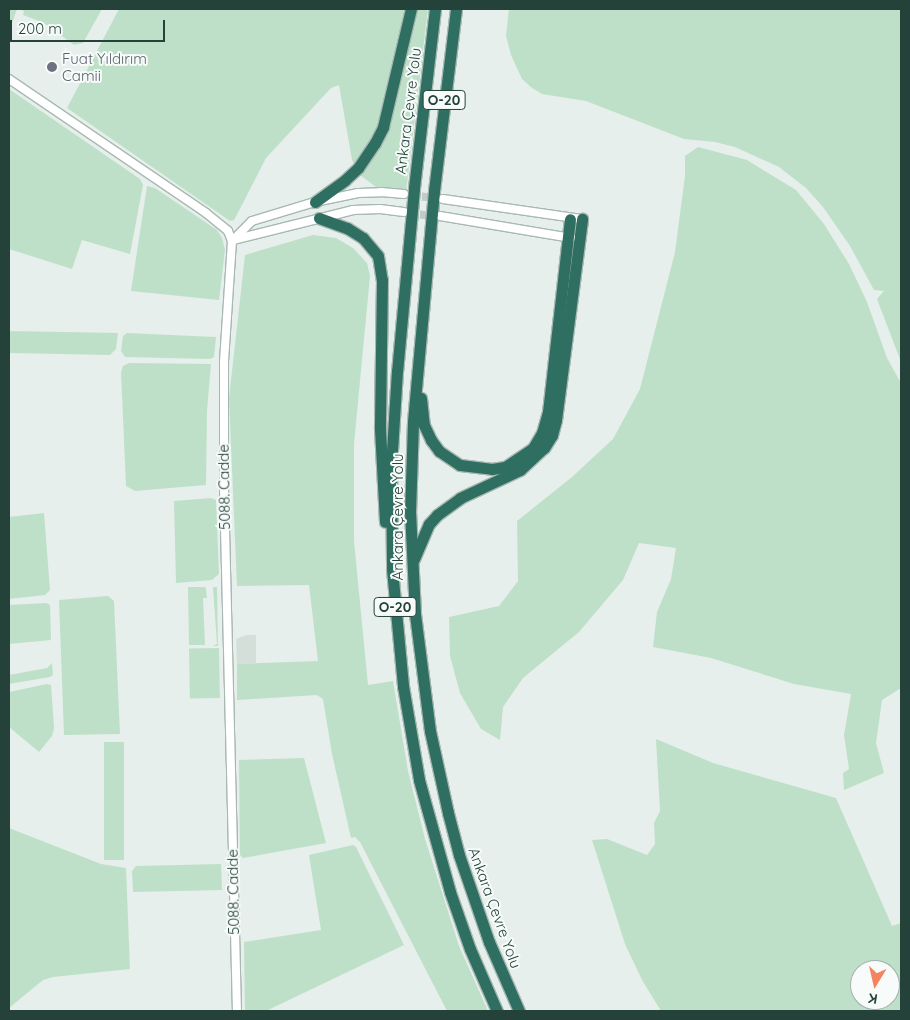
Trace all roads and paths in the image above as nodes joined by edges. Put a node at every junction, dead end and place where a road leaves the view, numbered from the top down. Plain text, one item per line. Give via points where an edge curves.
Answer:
1 (411, 9) edge
2 (435, 9) edge
3 (456, 9) edge
4 (9, 79) edge
5 (404, 194) tunnel mouth
6 (443, 199) tunnel mouth
7 (315, 202) junction
8 (404, 212) tunnel mouth
9 (440, 216) tunnel mouth
10 (319, 218) junction
11 (570, 219) junction
12 (582, 219) joint
13 (567, 238) junction
14 (580, 239) junction
15 (232, 241) junction
16 (420, 336) junction
17 (412, 563) junction
18 (392, 569) junction
19 (237, 1011) edge
20 (497, 1011) edge
21 (519, 1011) edge

1 - 7 highway via 383,127 358,168
2 - 18 highway, Ankara Çevre Yolu / O-20 via 414,189 398,371 391,467
3 - 16 highway, Ankara Çevre Yolu / O-20
4 - 15 street via 206,213 228,231
5 - 7 street via 358,192
6 - 11 street
7 - 15 street via 252,221
8 - 10 street via 353,210
9 - 13 street
10 - 15 street
10 - 18 highway via 364,238 378,256 382,280 382,506
11 - 12 street
11 - 13 highway
12 - 14 highway
13 - 14 street
13 - 16 highway via 548,412 542,433 533,448 520,458 505,467 474,469 460,465 439,451 424,425 421,408
14 - 17 highway via 552,435 544,448 520,470 460,498 438,515 429,524
15 - 19 street, 5088. Cadde via 224,362 224,461
16 - 17 highway, Ankara Çevre Yolu / O-20 via 410,486
17 - 21 highway, Ankara Çevre Yolu / O-20 via 422,684 438,776 470,889
18 - 20 highway, Ankara Çevre Yolu / O-20 via 403,686 421,788 450,892

